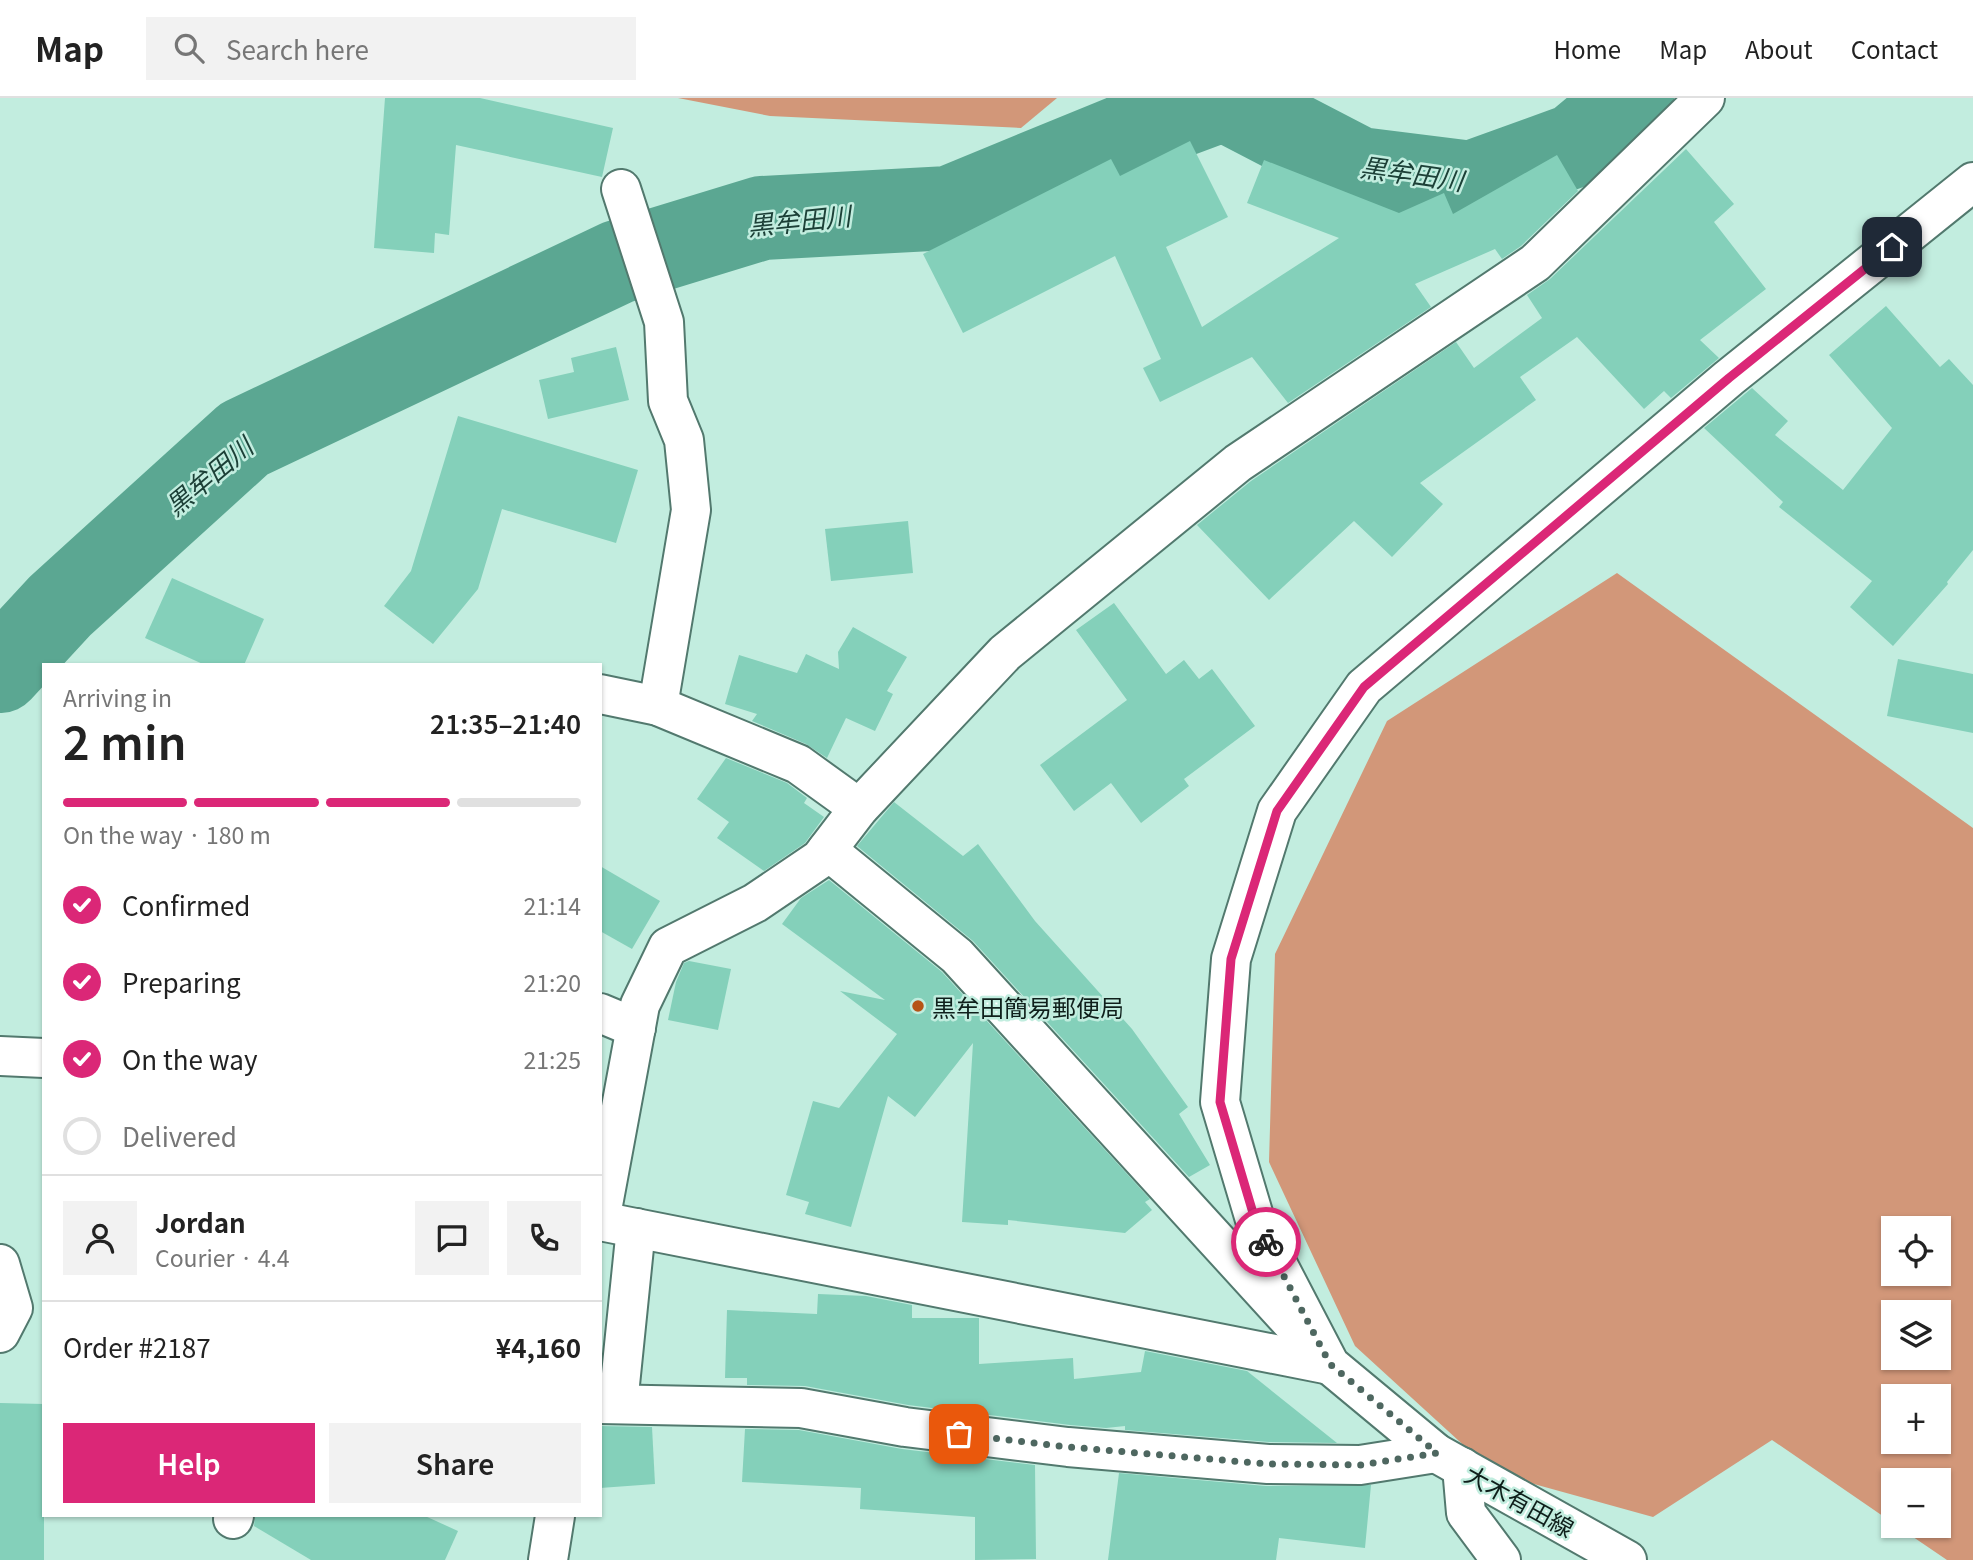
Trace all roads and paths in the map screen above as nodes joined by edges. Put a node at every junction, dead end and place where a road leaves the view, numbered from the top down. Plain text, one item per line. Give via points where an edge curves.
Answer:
1 (1705, 98) edge
2 (1973, 182) edge
3 (627, 203) dead end
4 (602, 694) edge
5 (658, 706) junction
6 (859, 808) junction
7 (827, 850) junction
8 (602, 1014) edge
9 (636, 1028) junction
10 (0, 1056) edge
11 (42, 1058) edge
12 (612, 1224) edge
13 (0, 1264) edge
14 (0, 1333) edge
15 (1330, 1364) junction
16 (609, 1404) edge
17 (1449, 1460) junction
18 (555, 1517) edge
19 (548, 1560) edge
20 (1501, 1560) edge
21 (1627, 1560) edge

1 - 6 street via 1535,263 1238,463 1005,653
2 - 15 street, 大木有田線 via 1729,378 1364,687 1277,811 1231,959 1220,1102 1256,1223
3 - 5 street via 664,322 668,401 684,440 691,510
4 - 5 street
5 - 6 street via 798,764
6 - 7 street
7 - 9 street via 755,903 668,947 640,1005
7 - 15 street via 957,956
8 - 9 street
9 - 12 street
10 - 11 street
12 - 15 street
12 - 16 street
13 - 14 street via 13,1308
15 - 17 street, 大木有田線
16 - 17 street via 801,1408 932,1431 1268,1464
17 - 20 street via 1466,1513
17 - 21 street, 大木有田線
18 - 19 street

